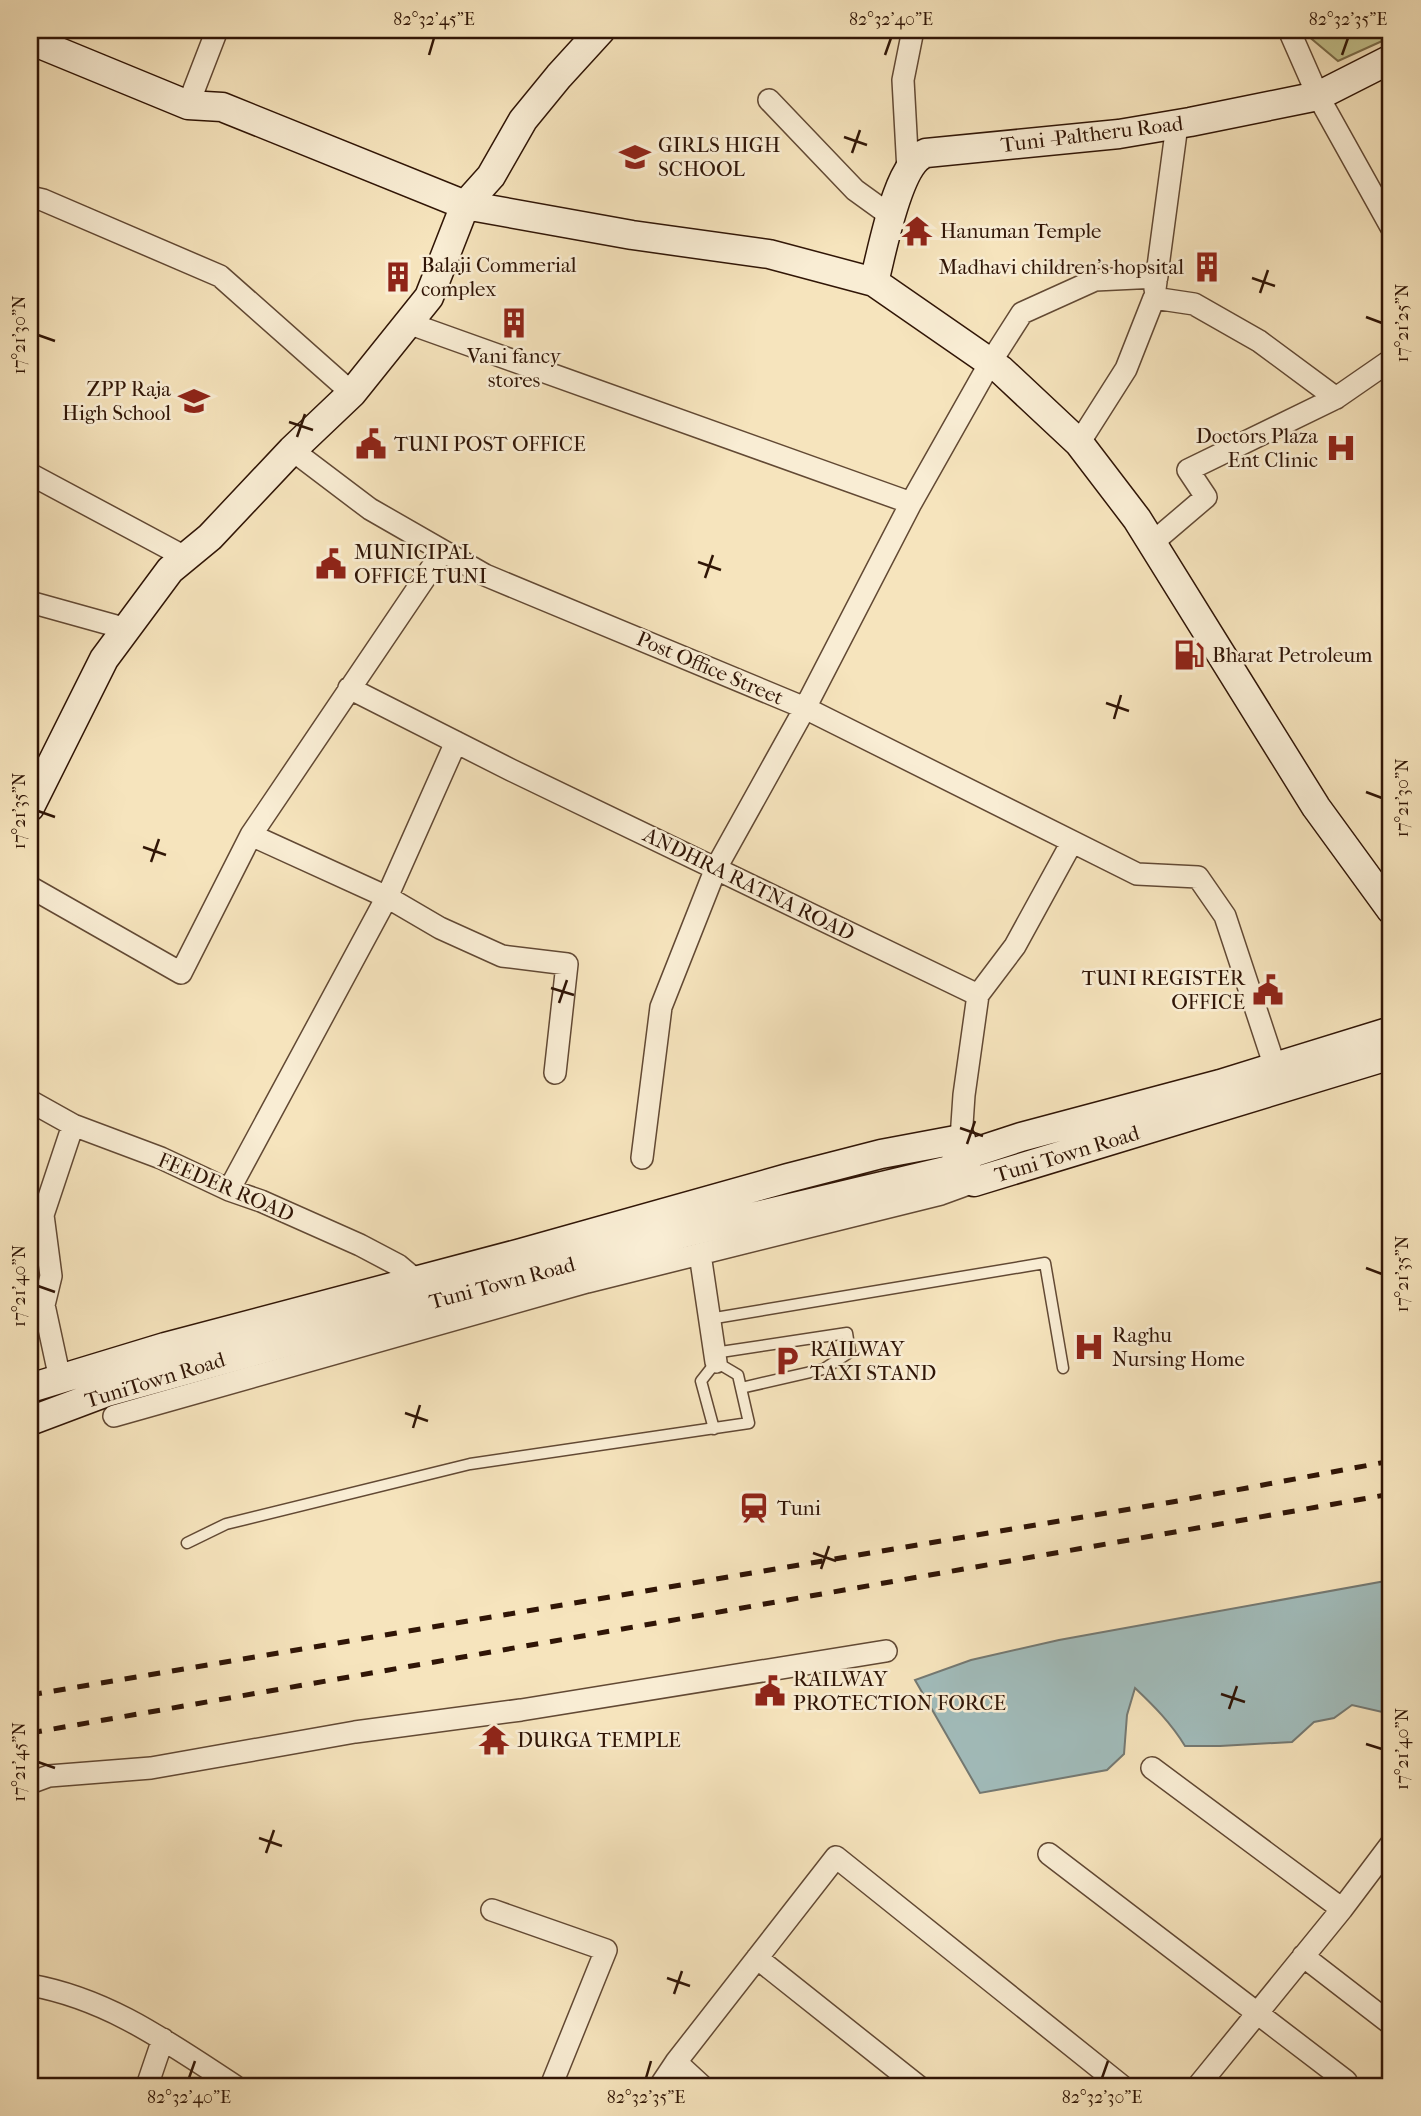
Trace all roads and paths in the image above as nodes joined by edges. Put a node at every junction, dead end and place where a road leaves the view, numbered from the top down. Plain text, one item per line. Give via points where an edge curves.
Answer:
1 (217, 30) edge
2 (601, 30) edge
3 (913, 30) edge
4 (1289, 30) edge
5 (30, 40) edge
6 (1391, 59) edge
7 (1318, 96) junction
8 (769, 100) dead end
9 (188, 105) junction
10 (1177, 125) junction
11 (908, 171) junction
12 (30, 197) edge
13 (465, 205) junction
14 (891, 216) junction
15 (1391, 227) edge
16 (874, 282) junction
17 (1155, 288) junction
18 (408, 323) junction
19 (1391, 360) edge
20 (990, 363) junction
21 (352, 393) junction
22 (1336, 398) junction
23 (1079, 443) junction
24 (292, 450) junction
25 (30, 474) edge
26 (911, 503) junction
27 (1152, 543) junction
28 (443, 551) junction
29 (185, 557) junction
30 (30, 602) edge
31 (127, 629) junction
32 (349, 688) junction
33 (805, 708) junction
34 (456, 743) junction
35 (31, 801) edge
36 (251, 835) junction
37 (1072, 842) junction
38 (716, 868) junction
39 (30, 887) edge
40 (387, 897) junction
41 (1391, 910) edge
42 (978, 995) junction
43 (1391, 1031) edge
44 (1391, 1055) edge
45 (1276, 1067) junction
46 (555, 1073) dead end
47 (30, 1101) edge
48 (73, 1125) junction
49 (642, 1158) dead end
50 (956, 1164) junction
51 (229, 1190) junction
52 (36, 1216) edge
53 (700, 1254) junction
54 (417, 1281) junction
55 (709, 1319) junction
56 (281, 1344) joint
57 (715, 1358) junction
58 (1063, 1368) dead end
59 (60, 1379) junction
60 (30, 1388) edge
61 (741, 1388) junction
62 (114, 1416) dead end
63 (30, 1421) edge
64 (714, 1429) junction
65 (187, 1543) dead end
66 (886, 1651) dead end
67 (1152, 1768) dead end
68 (30, 1783) edge
69 (1391, 1844) edge
70 (1049, 1854) dead end
71 (1342, 1909) junction
72 (492, 1910) dead end
73 (1303, 1956) junction
74 (757, 1958) junction
75 (30, 1985) edge
76 (1257, 2014) junction
77 (1391, 2024) edge
78 (163, 2039) junction
79 (676, 2062) junction
80 (1346, 2081) dead end
81 (147, 2086) edge
82 (234, 2086) edge
83 (551, 2086) edge
84 (660, 2086) edge
85 (702, 2086) edge
86 (918, 2086) edge
87 (1122, 2086) edge
88 (1198, 2086) edge

1 - 9 street
2 - 13 street via 523,120 491,176
3 - 11 street via 903,80
4 - 7 street
5 - 9 street
6 - 7 street, Tuni -Paltheru Road
7 - 10 street, Tuni -Paltheru Road
7 - 15 street
8 - 14 street via 855,190
9 - 13 street via 222,107
10 - 11 street, Tuni -Paltheru Road via 926,153 918,155
10 - 17 street
11 - 14 street
12 - 21 street via 220,276
13 - 16 street via 769,254
13 - 18 street via 429,297
14 - 16 street
16 - 20 street
17 - 20 street via 1095,280 1022,313
17 - 22 street via 1259,341
17 - 23 street via 1126,369
18 - 21 street
18 - 26 street
19 - 22 street
20 - 23 street
20 - 26 street
21 - 24 street
22 - 27 street via 1188,470 1206,497
23 - 27 street
24 - 28 street, Post Office Street via 370,509
24 - 29 street via 210,537
25 - 29 street
26 - 33 street
27 - 41 street via 1316,807
28 - 32 street
28 - 33 street, Post Office Street via 485,575
29 - 31 street via 170,570
30 - 31 street
31 - 35 street via 104,659
32 - 34 street, ANDHRA RATNA ROAD
32 - 36 street
33 - 37 street, Post Office Street
33 - 38 street
34 - 38 street, ANDHRA RATNA ROAD
34 - 40 street
36 - 39 street via 181,973
36 - 40 street
37 - 42 street via 1015,946
37 - 45 street, Post Office Street via 1137,874 1198,877 1225,916
38 - 42 street, ANDHRA RATNA ROAD
38 - 49 street via 661,1007
40 - 46 street via 502,956 567,964
40 - 51 street
42 - 50 street
43 - 45 street, Tuni Town Road
44 - 50 street, Tuni Town Road
45 - 50 street, Tuni Town Road via 1021,1137
47 - 48 street, FEEDER ROAD
48 - 51 street, FEEDER ROAD
48 - 52 street
50 - 53 street via 941,1194
50 - 54 street via 881,1154
50 - 56 street, Tuni Town Road
51 - 54 street, FEEDER ROAD via 360,1245
52 - 59 street via 51,1276 44,1305
53 - 55 street
53 - 62 street via 574,1285
54 - 59 street
55 - 57 street
55 - 58 lane via 1045,1263
56 - 63 street, TuniTown Road via 107,1392
57 - 61 lane via 738,1375
57 - 61 lane via 847,1333 850,1352 824,1369
57 - 64 lane via 701,1381
59 - 60 street
61 - 64 lane via 749,1423
64 - 65 lane via 470,1464 226,1524
66 - 68 street via 151,1768 49,1776
67 - 71 street
69 - 71 street
70 - 76 street
71 - 73 street
72 - 83 street via 606,1950
73 - 76 street
73 - 77 street
74 - 79 street
74 - 86 street
74 - 87 street via 836,1857
75 - 78 street via 113,2010
76 - 80 street
76 - 88 street
78 - 81 street
78 - 82 street
79 - 84 street
79 - 85 street

